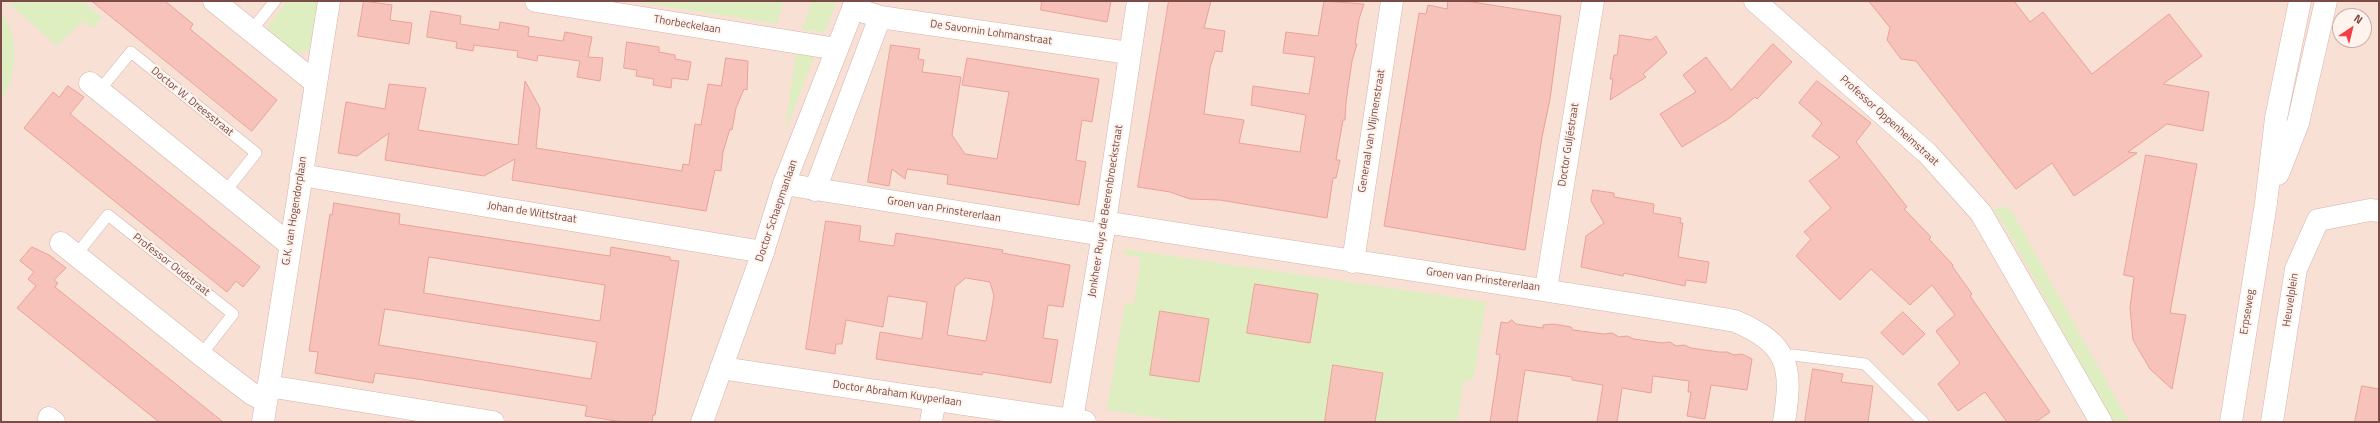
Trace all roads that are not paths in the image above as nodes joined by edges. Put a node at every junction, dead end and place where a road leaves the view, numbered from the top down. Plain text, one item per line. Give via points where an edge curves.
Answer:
1 (214, 1) edge
2 (275, 1) edge
3 (329, 1) edge
4 (536, 1) edge
5 (1138, 1) edge
6 (1392, 1) edge
7 (1593, 1) edge
8 (1755, 1) edge
9 (2300, 1) edge
10 (2326, 1) edge
11 (855, 5) edge
12 (880, 17) junction
13 (251, 31) junction
14 (837, 49) junction
15 (1129, 53) junction
16 (316, 83) junction
17 (94, 87) joint
18 (301, 175) junction
19 (784, 184) junction
20 (815, 190) junction
21 (225, 192) junction
22 (2266, 203) junction
23 (2379, 212) edge
24 (1104, 229) junction
25 (289, 244) junction
26 (69, 249) joint
27 (764, 252) junction
28 (1352, 262) junction
29 (1546, 289) junction
30 (201, 355) junction
31 (1782, 356) junction
32 (721, 368) junction
33 (267, 393) junction
34 (935, 399) junction
35 (1076, 421) edge
36 (263, 422) edge
37 (493, 422) edge
38 (702, 422) edge
39 (931, 422) edge
40 (1784, 422) edge
41 (1923, 422) edge
42 (2101, 422) edge
43 (2231, 422) edge
44 (2272, 422) edge

1 - 13 street
2 - 13 lane
3 - 16 street, G.K. van Hogendorplaan
4 - 14 street, Thorbeckelaan
5 - 15 street, Jonkheer Ruys de Beerenbroeckstraat
6 - 28 street, Generaal van Vlijmenstraat
7 - 29 street, Doctor Guljéstraat
8 - 42 street, Professor Oppenheimstraat via 1928,154 1981,214
9 - 22 street, Erpseweg via 2276,118
10 - 22 street, Erpseweg via 2298,123
11 - 12 street, De Savornin Lohmanstraat
11 - 14 street, Doctor Schaepmanlaan
12 - 15 street, De Savornin Lohmanstraat
12 - 20 street
13 - 16 street
14 - 19 street, Doctor Schaepmanlaan
15 - 24 street, Jonkheer Ruys de Beerenbroeckstraat
16 - 18 street, G.K. van Hogendorplaan
17 - 21 street, Doctor W. Dreesstraat
17 - 21 lane, Doctor W. Dreesstraat via 131,52 256,153
18 - 25 street, G.K. van Hogendorplaan
18 - 27 street, Johan de Wittstraat
19 - 20 street, Groen van Prinstererlaan
19 - 27 street, Doctor Schaepmanlaan
20 - 24 street, Groen van Prinstererlaan
21 - 25 street, Doctor W. Dreesstraat
22 - 43 street, Erpseweg
23 - 44 street, Heuvelplein via 2370,210 2318,220 2296,269
24 - 28 street, Groen van Prinstererlaan
24 - 35 street, Jonkheer Ruys de Beerenbroeckstraat
25 - 33 street, G.K. van Hogendorplaan
26 - 30 street, Professor Oudstraat
26 - 30 lane, Professor Oudstraat via 108,215 233,314
27 - 32 street, Doctor Schaepmanlaan
28 - 29 street, Groen van Prinstererlaan
29 - 31 street, Groen van Prinstererlaan via 1735,322 1759,332 1772,342
30 - 33 street, Professor Oudstraat via 252,394
31 - 40 street, Groen van Prinstererlaan via 1789,391
31 - 41 lane via 1793,354 1865,364
32 - 34 street, Doctor Abraham Kuyperlaan
32 - 38 street, Doctor Schaepmanlaan
33 - 36 street, G.K. van Hogendorplaan
33 - 37 street, Professor Oudstraat
34 - 35 street, Doctor Abraham Kuyperlaan
34 - 39 street

